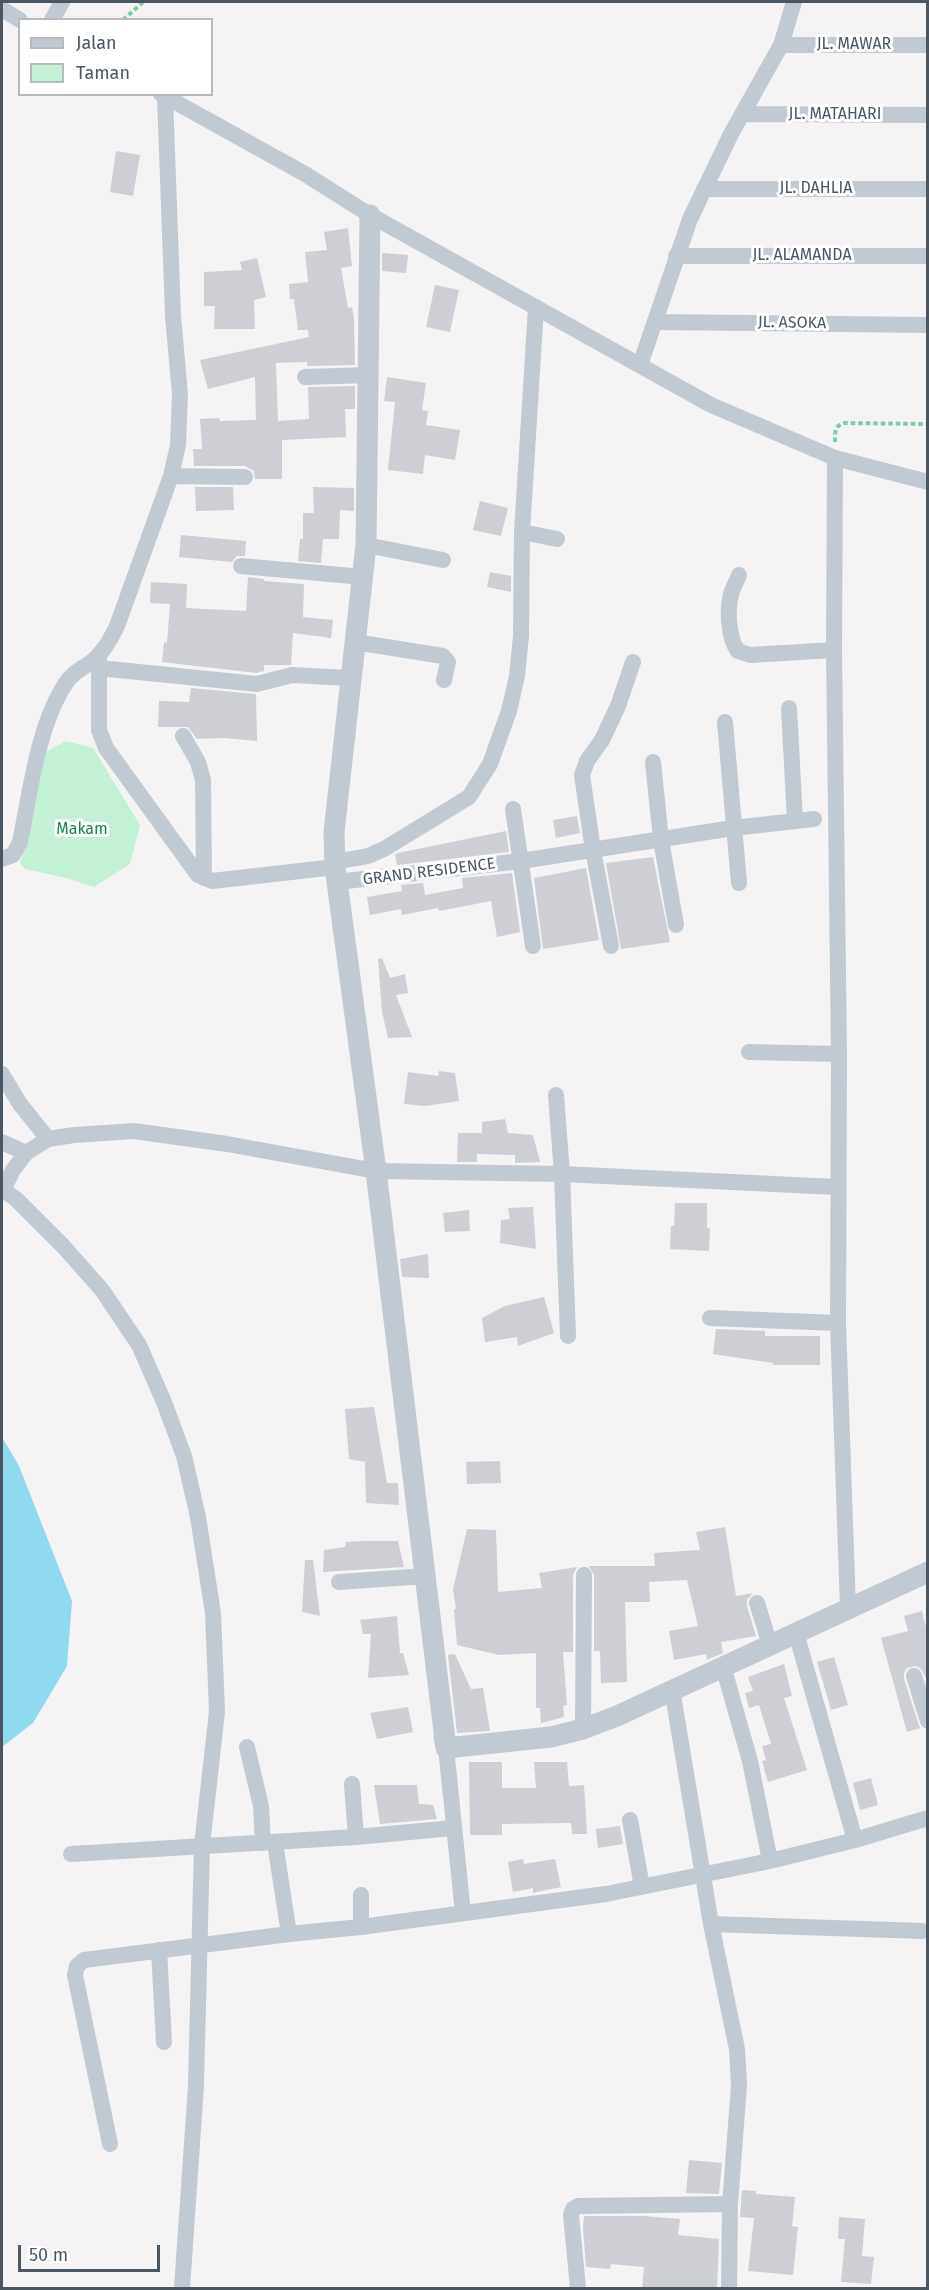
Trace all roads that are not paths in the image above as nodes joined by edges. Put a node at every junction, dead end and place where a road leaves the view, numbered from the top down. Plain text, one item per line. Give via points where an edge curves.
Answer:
1 (62, 2) edge
2 (794, 2) edge
3 (2, 9) edge
4 (53, 18) edge
5 (18, 19) edge
6 (780, 45) junction
7 (927, 45) edge
8 (163, 96) edge
9 (742, 114) junction
10 (927, 115) edge
11 (704, 189) junction
12 (927, 189) edge
13 (370, 215) junction
14 (676, 256) junction
15 (927, 256) edge
16 (536, 307) junction
17 (656, 322) junction
18 (927, 325) edge
19 (640, 365) junction
20 (369, 375) junction
21 (305, 376) dead end
22 (835, 458) junction
23 (171, 476) junction
24 (245, 477) dead end
25 (927, 482) edge
26 (522, 532) junction
27 (557, 539) dead end
28 (366, 545) junction
29 (443, 560) dead end
30 (241, 566) dead end
31 (739, 575) dead end
32 (363, 577) junction
33 (355, 642) junction
34 (834, 650) junction
35 (99, 661) junction
36 (633, 662) dead end
37 (350, 678) junction
38 (444, 680) dead end
39 (789, 708) dead end
40 (725, 722) dead end
41 (183, 736) dead end
42 (653, 762) dead end
43 (513, 809) dead end
44 (814, 819) dead end
45 (795, 821) junction
46 (733, 828) junction
47 (661, 840) junction
48 (593, 850) junction
49 (2, 859) edge
50 (521, 861) junction
51 (336, 870) junction
52 (204, 878) junction
53 (739, 883) dead end
54 (676, 926) dead end
55 (533, 946) dead end
56 (611, 946) dead end
57 (749, 1052) dead end
58 (839, 1054) junction
59 (2, 1074) edge
60 (555, 1095) dead end
61 (48, 1138) junction
62 (2, 1142) edge
63 (26, 1153) junction
64 (376, 1171) junction
65 (562, 1174) junction
66 (837, 1187) junction
67 (2, 1190) edge
68 (710, 1318) dead end
69 (838, 1323) junction
70 (568, 1336) dead end
71 (927, 1572) edge
72 (584, 1575) dead end
73 (425, 1576) junction
74 (339, 1582) dead end
75 (757, 1603) dead end
76 (848, 1608) junction
77 (796, 1634) junction
78 (770, 1645) junction
79 (723, 1666) junction
80 (914, 1676) dead end
81 (672, 1689) junction
82 (927, 1721) edge
83 (582, 1730) junction
84 (247, 1747) dead end
85 (446, 1749) junction
86 (352, 1784) dead end
87 (927, 1818) edge
88 (630, 1820) dead end
89 (453, 1828) junction
90 (356, 1837) junction
91 (855, 1840) junction
92 (269, 1843) junction
93 (202, 1845) junction
94 (71, 1854) dead end
95 (770, 1862) junction
96 (705, 1875) junction
97 (642, 1887) junction
98 (361, 1895) dead end
99 (463, 1913) junction
100 (711, 1924) junction
101 (361, 1927) junction
102 (922, 1931) dead end
103 (290, 1934) junction
104 (198, 1945) junction
105 (159, 1950) junction
106 (165, 2042) dead end
107 (110, 2144) dead end
108 (730, 2204) junction
109 (182, 2289) edge
110 (578, 2289) edge
111 (729, 2289) edge

1 - 4 street
2 - 6 street
3 - 5 street
6 - 7 street, JL. MAWAR
6 - 9 street
8 - 13 street via 295,168
8 - 23 street via 180,394 178,446
9 - 10 street, JL. MATAHARI
9 - 11 street
11 - 12 street, JL. DAHLIA
11 - 14 street
13 - 16 street
13 - 20 street
14 - 15 street, JL. ALAMANDA
14 - 17 street
16 - 19 street
16 - 26 street
17 - 18 street, JL. ASOKA
17 - 19 street
19 - 22 street via 711,405
20 - 21 street
20 - 28 street
22 - 25 street
22 - 34 street
23 - 24 street
23 - 35 street via 117,626
26 - 27 street
26 - 51 street via 517,676 490,764 469,796 384,849
28 - 29 street
28 - 32 street
30 - 32 street
31 - 34 street via 731,594 730,611 731,635 738,651 750,655
32 - 33 street
33 - 37 street
33 - 38 street via 443,656 448,662
34 - 58 street
35 - 37 street via 257,684 292,675
35 - 49 street via 76,671 52,710 20,842 13,855
35 - 52 street via 99,730 106,748 192,868
36 - 48 street via 602,740 583,767
37 - 51 street via 334,832
39 - 45 street
40 - 46 street
41 - 52 street via 203,780
42 - 47 street
43 - 50 street
44 - 45 street, GRAND RESIDENCE
45 - 46 street, GRAND RESIDENCE
46 - 47 street, GRAND RESIDENCE
46 - 53 street
47 - 48 street, GRAND RESIDENCE
47 - 54 street
48 - 50 street, GRAND RESIDENCE
48 - 56 street
50 - 51 street, GRAND RESIDENCE
50 - 55 street
51 - 52 street via 221,880
51 - 64 street
57 - 58 street
58 - 66 street
59 - 61 street
60 - 65 street
61 - 63 street
61 - 64 street via 134,1131
62 - 63 street
63 - 67 street
64 - 65 street
64 - 73 street
65 - 66 street
65 - 70 street
66 - 69 street
67 - 93 street via 63,1245 102,1290 138,1345 184,1456 213,1613 217,1712
68 - 69 street
69 - 76 street
71 - 76 street
72 - 83 street
73 - 74 street
73 - 85 street
75 - 78 street
76 - 77 street
77 - 78 street
77 - 91 street
78 - 79 street
79 - 81 street
79 - 95 street via 750,1761
80 - 82 street
81 - 83 street
81 - 96 street
83 - 85 street
84 - 92 street
85 - 89 street
86 - 90 street
87 - 91 street
88 - 97 street
89 - 90 street
89 - 99 street
90 - 92 street
91 - 95 street
92 - 93 street
92 - 103 street
93 - 94 street
93 - 104 street
95 - 96 street
96 - 97 street
96 - 100 street
97 - 99 street
98 - 101 street
99 - 101 street
100 - 102 street
100 - 108 street via 737,2049 739,2085
101 - 103 street
103 - 104 street
104 - 105 street
104 - 109 street via 196,2086
105 - 106 street
105 - 107 street via 84,1960 77,1966 75,1975
108 - 110 street via 578,2206 571,2214
108 - 111 street

